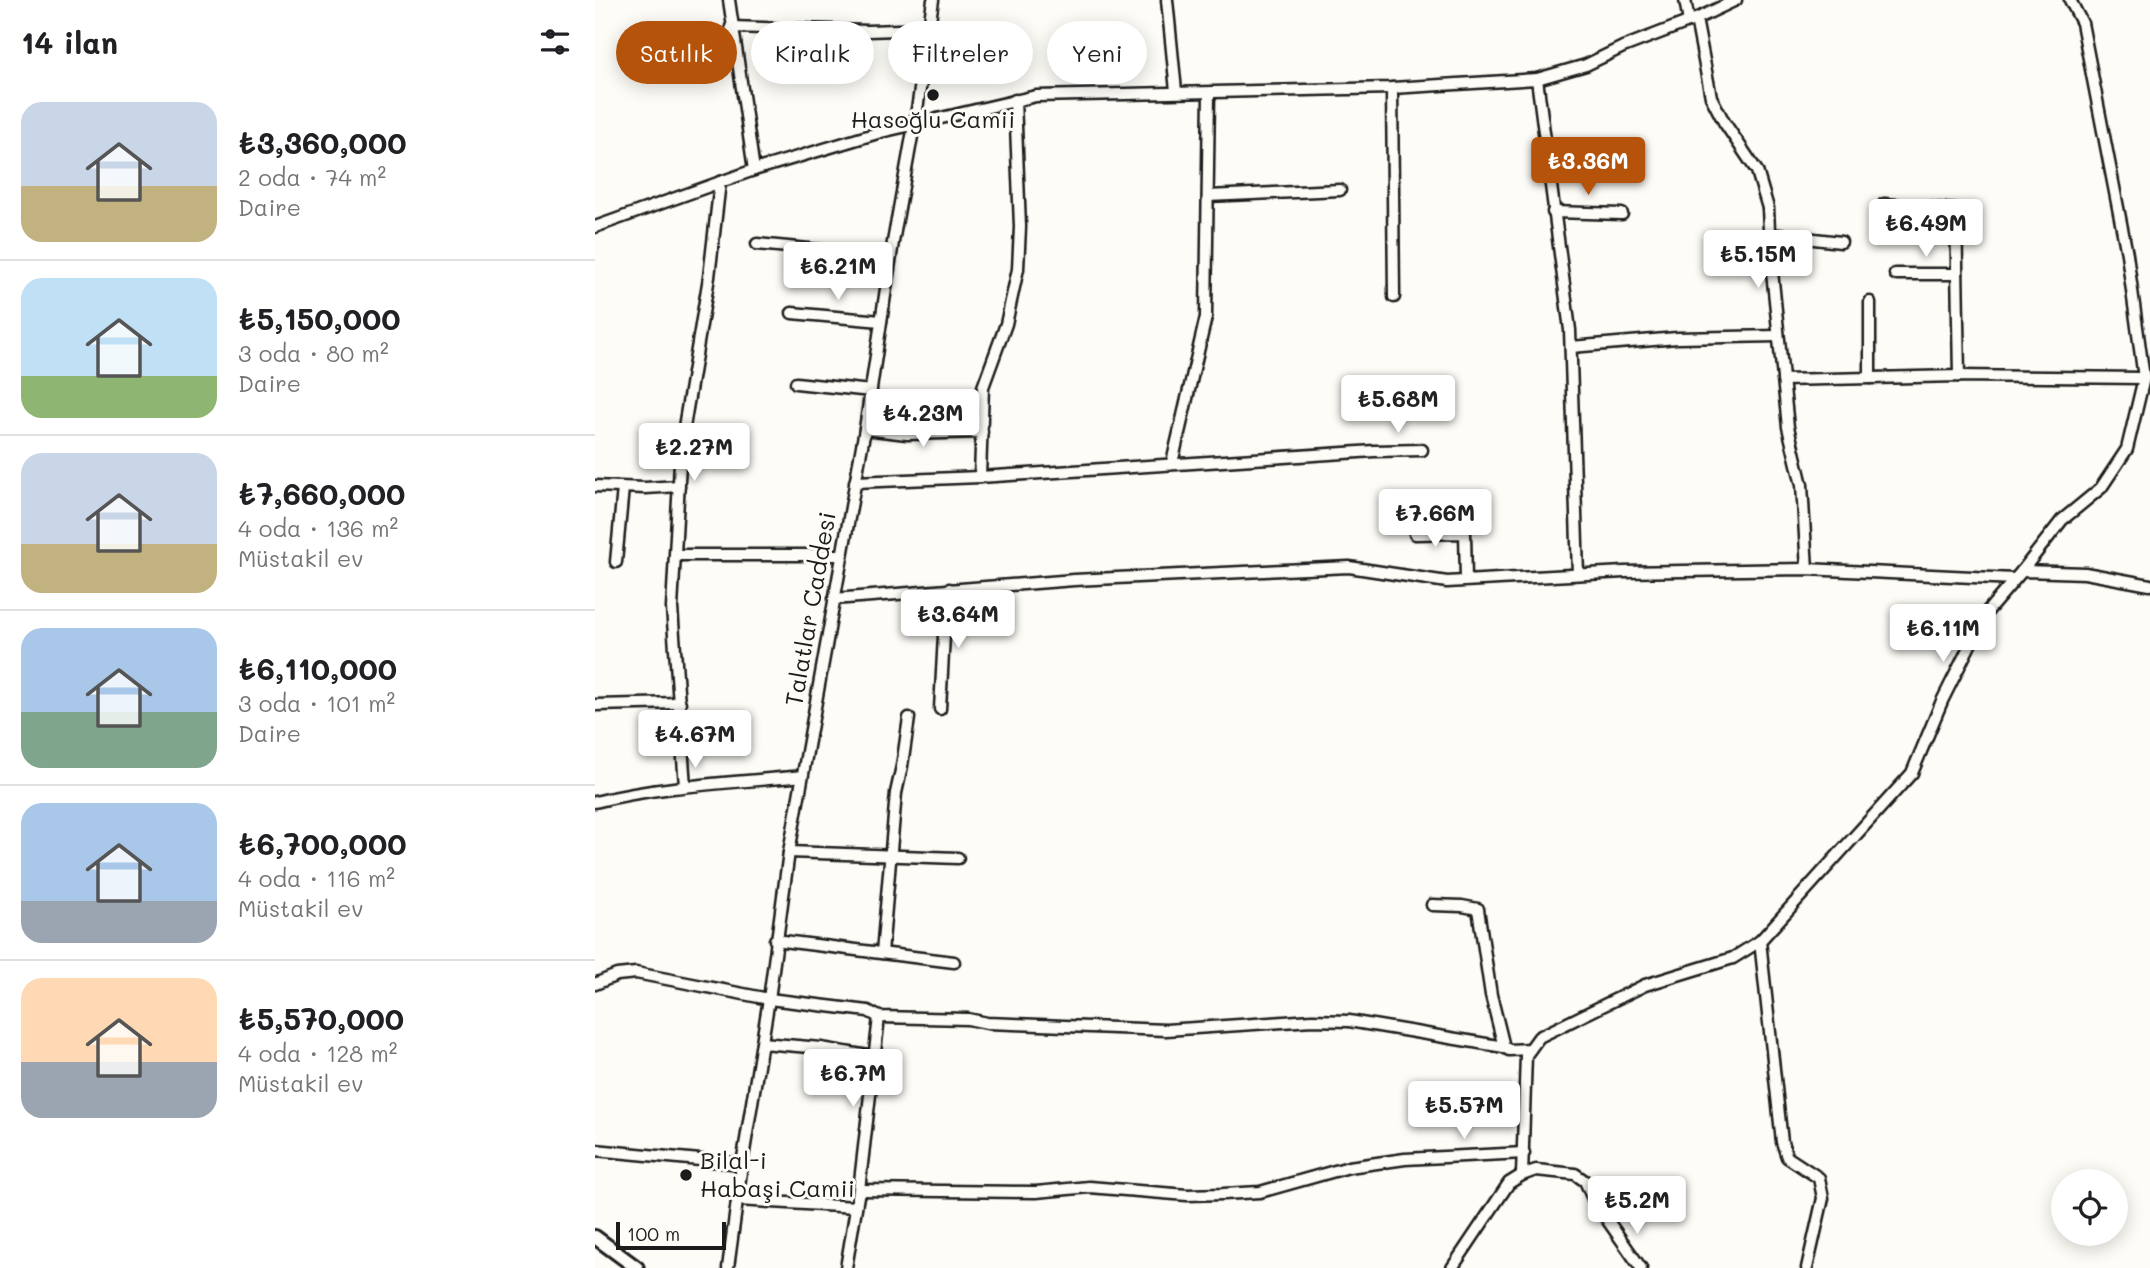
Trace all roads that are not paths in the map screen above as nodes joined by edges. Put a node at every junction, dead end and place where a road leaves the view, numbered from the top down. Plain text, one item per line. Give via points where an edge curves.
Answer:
1 (729, 0) edge
2 (933, 0) edge
3 (1167, 0) edge
4 (1685, 0) edge
5 (1736, 0) edge
6 (2070, 0) edge
7 (1692, 20) junction
8 (731, 21) edge
9 (929, 21) edge
10 (737, 27) edge
11 (888, 30) edge
12 (737, 64) edge
13 (1537, 79) junction
14 (919, 84) edge
15 (1392, 88) junction
16 (1176, 91) junction
17 (1209, 93) junction
18 (1015, 100) junction
19 (913, 126) junction
20 (754, 170) junction
21 (720, 182) junction
22 (1340, 190) dead end
23 (1207, 196) junction
24 (1884, 204) dead end
25 (1553, 212) junction
26 (1622, 214) dead end
27 (595, 227) edge
28 (1769, 234) junction
29 (1841, 242) dead end
30 (757, 244) dead end
31 (891, 257) junction
32 (1895, 274) dead end
33 (1957, 274) junction
34 (1394, 297) dead end
35 (1870, 302) dead end
36 (792, 313) dead end
37 (881, 321) junction
38 (1778, 336) junction
39 (1571, 347) junction
40 (1959, 376) junction
41 (1870, 378) junction
42 (2144, 378) junction
43 (1783, 380) junction
44 (796, 383) dead end
45 (871, 391) junction
46 (865, 429) junction
47 (982, 432) junction
48 (1422, 450) dead end
49 (1171, 464) junction
50 (980, 477) junction
51 (855, 482) junction
52 (595, 485) edge
53 (678, 485) junction
54 (623, 488) junction
55 (1415, 534) dead end
56 (676, 555) junction
57 (842, 555) junction
58 (616, 562) dead end
59 (1807, 569) junction
60 (2022, 570) junction
61 (1578, 574) junction
62 (2014, 579) junction
63 (1466, 580) junction
64 (2150, 585) edge
65 (949, 589) junction
66 (834, 599) junction
67 (680, 703) junction
68 (595, 705) edge
69 (940, 709) dead end
70 (909, 718) dead end
71 (802, 776) junction
72 (685, 786) junction
73 (595, 802) edge
74 (789, 852) junction
75 (889, 856) junction
76 (958, 858) dead end
77 (1432, 905) dead end
78 (775, 940) junction
79 (1760, 942) junction
80 (882, 953) junction
81 (954, 962) dead end
82 (595, 984) edge
83 (769, 999) junction
84 (879, 1017) junction
85 (762, 1043) junction
86 (1504, 1047) junction
87 (1530, 1049) junction
88 (874, 1057) junction
89 (595, 1150) edge
90 (1524, 1153) junction
91 (741, 1164) junction
92 (1522, 1175) junction
93 (859, 1191) junction
94 (737, 1200) junction
95 (856, 1206) junction
96 (595, 1237) edge
97 (637, 1268) edge
98 (728, 1268) edge
99 (846, 1268) edge
100 (1452, 1268) edge
101 (1641, 1268) edge
102 (1807, 1268) edge

1 - 8 street
2 - 9 street, Talatlar Caddesi
3 - 16 street
4 - 7 street
5 - 7 street
6 - 42 street via 2082,23 2127,254
7 - 13 street via 1586,65
7 - 28 street via 1711,97 1757,171
10 - 11 street
12 - 20 street
13 - 15 street
13 - 25 street
14 - 19 street, Talatlar Caddesi
15 - 17 street
15 - 34 street
16 - 17 street
16 - 18 street
17 - 23 street
18 - 19 street
18 - 47 street via 1018,270 1006,324 983,387
19 - 20 street
19 - 31 street, Talatlar Caddesi
20 - 21 street
21 - 27 street
21 - 53 street
22 - 23 street
23 - 49 street via 1206,317
24 - 33 street via 1955,210
25 - 26 street
25 - 39 street
28 - 29 street
28 - 38 street
30 - 31 street
31 - 37 street, Talatlar Caddesi
32 - 33 street
33 - 40 street
35 - 41 street
36 - 37 street
37 - 45 street, Talatlar Caddesi
38 - 39 street
38 - 43 street
39 - 61 street
40 - 41 street
40 - 42 street
41 - 43 street
42 - 60 street via 2127,449 2101,488 2062,520
43 - 59 street via 1788,428 1802,485
44 - 45 street
45 - 46 street, Talatlar Caddesi
46 - 47 street
46 - 51 street, Talatlar Caddesi
47 - 50 street
48 - 49 street
49 - 50 street
50 - 51 street
51 - 57 street, Talatlar Caddesi
52 - 54 street
53 - 54 street
53 - 56 street
54 - 58 street
55 - 63 street via 1465,533
56 - 57 street
56 - 67 street via 672,608
57 - 66 street, Talatlar Caddesi
59 - 61 street
59 - 62 street
60 - 62 street
60 - 64 street via 2085,573
61 - 63 street
62 - 79 street via 1986,613 1912,773
63 - 65 street via 1447,582 1349,567
65 - 66 street
65 - 69 street
66 - 71 street, Talatlar Caddesi
67 - 68 street
67 - 72 street
70 - 75 street
71 - 72 street
71 - 74 street, Talatlar Caddesi
72 - 73 street
74 - 75 street
74 - 78 street, Talatlar Caddesi
75 - 76 street
75 - 80 street
77 - 86 street via 1478,909
78 - 80 street
78 - 83 street, Talatlar Caddesi
79 - 87 street via 1733,958 1645,985 1539,1037
79 - 102 street via 1782,1142 1787,1157 1819,1178 1823,1198
80 - 81 street
82 - 83 street via 636,973
83 - 84 street via 867,1011
83 - 85 street, Talatlar Caddesi
84 - 86 street via 1166,1030 1349,1021
84 - 88 street
85 - 88 street
85 - 91 street, Talatlar Caddesi
86 - 87 street
87 - 90 street
88 - 93 street
89 - 91 street
90 - 92 street
90 - 93 street via 1405,1159 1349,1167 1260,1192 1187,1195 1089,1187 1036,1192
91 - 94 street, Talatlar Caddesi
92 - 100 street via 1509,1183
92 - 101 street via 1536,1170 1575,1174 1585,1181
93 - 95 street
94 - 95 street
94 - 98 street, Talatlar Caddesi
95 - 99 street
96 - 97 main road

